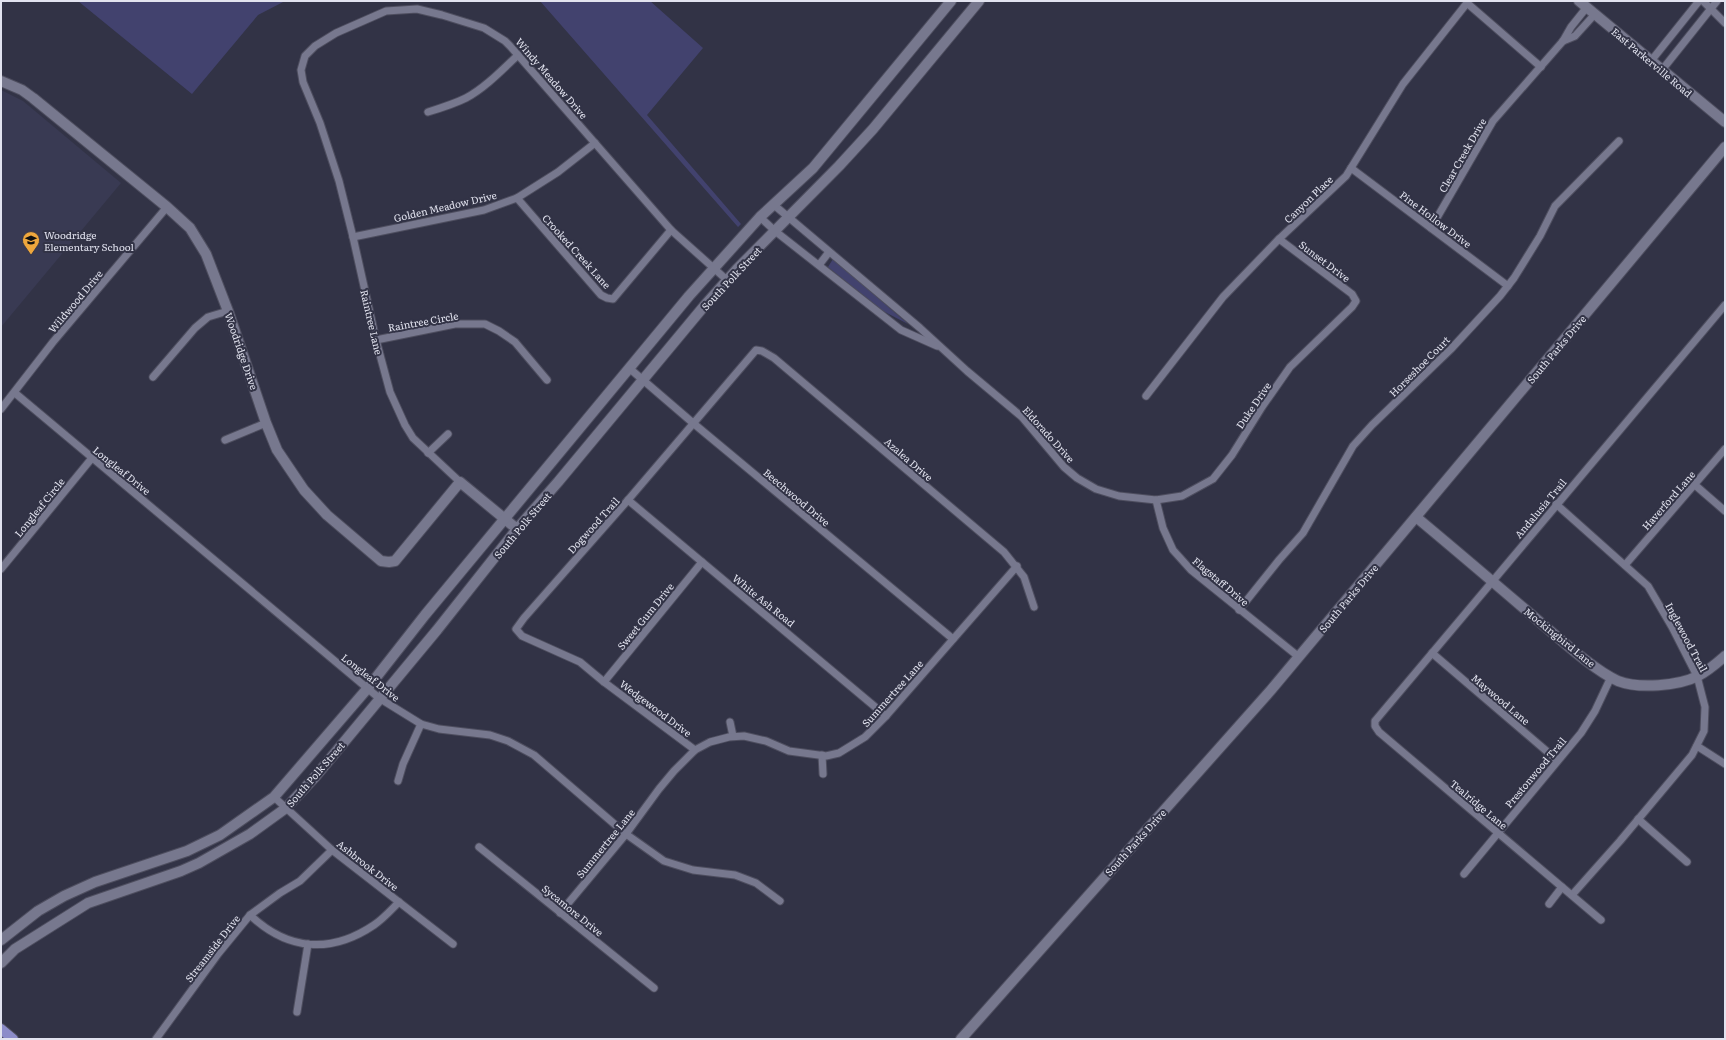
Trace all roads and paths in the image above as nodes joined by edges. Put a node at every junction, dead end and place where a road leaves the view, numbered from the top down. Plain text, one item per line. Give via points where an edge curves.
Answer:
1 (951, 1) edge
2 (979, 1) edge
3 (1699, 1) edge
4 (1703, 1) edge
5 (1718, 1) edge
6 (1583, 4) edge
7 (1711, 10) junction
8 (1595, 14) junction
9 (1725, 23) edge
10 (1563, 41) junction
11 (518, 55) junction
12 (1651, 61) junction
13 (1540, 67) junction
14 (301, 70) joint
15 (1662, 70) junction
16 (1, 80) edge
17 (428, 112) dead end
18 (1725, 122) edge
19 (1619, 141) dead end
20 (595, 142) junction
21 (1725, 148) edge
22 (1351, 168) junction
23 (517, 198) junction
24 (774, 204) junction
25 (167, 207) junction
26 (760, 217) junction
27 (788, 217) junction
28 (1431, 228) junction
29 (671, 230) junction
30 (775, 231) junction
31 (353, 237) junction
32 (1279, 239) junction
33 (829, 252) junction
34 (819, 265) junction
35 (715, 268) junction
36 (727, 280) junction
37 (1508, 286) junction
38 (1356, 301) joint
39 (1725, 305) edge
40 (228, 311) junction
41 (376, 340) junction
42 (943, 348) junction
43 (751, 355) joint
44 (629, 368) junction
45 (153, 378) dead end
46 (643, 379) junction
47 (547, 380) dead end
48 (15, 393) junction
49 (1146, 396) dead end
50 (1, 409) edge
51 (266, 423) junction
52 (693, 423) junction
53 (448, 434) dead end
54 (225, 440) dead end
55 (1725, 449) edge
56 (428, 454) junction
57 (92, 458) junction
58 (460, 482) junction
59 (1695, 485) junction
60 (628, 500) junction
61 (1156, 500) junction
62 (1556, 504) junction
63 (1725, 511) edge
64 (1416, 517) junction
65 (504, 519) junction
66 (517, 529) junction
67 (702, 562) junction
68 (1625, 565) junction
69 (1017, 566) junction
70 (1, 569) edge
71 (1492, 581) junction
72 (1034, 607) dead end
73 (1239, 610) junction
74 (953, 639) junction
75 (1432, 653) junction
76 (1725, 656) edge
77 (1299, 657) junction
78 (1698, 676) junction
79 (1611, 677) junction
80 (604, 682) junction
81 (367, 689) junction
82 (379, 698) junction
83 (886, 716) junction
84 (730, 722) dead end
85 (421, 724) junction
86 (1375, 726) joint
87 (733, 736) junction
88 (1697, 746) junction
89 (695, 750) junction
90 (822, 755) junction
91 (1557, 760) junction
92 (1725, 764) edge
93 (823, 774) dead end
94 (398, 781) dead end
95 (274, 797) junction
96 (286, 808) junction
97 (1638, 819) junction
98 (1497, 832) junction
99 (626, 834) junction
100 (479, 847) dead end
101 (332, 850) junction
102 (1687, 862) dead end
103 (1464, 874) dead end
104 (1562, 887) junction
105 (1572, 895) junction
106 (780, 901) dead end
107 (399, 902) junction
108 (1549, 904) dead end
109 (560, 913) junction
110 (250, 915) junction
111 (1601, 920) dead end
112 (1, 940) edge
113 (308, 944) junction
114 (453, 944) dead end
115 (1, 962) edge
116 (654, 988) dead end
117 (297, 1012) dead end
118 (1, 1029) edge
119 (13, 1039) edge
120 (156, 1039) edge
121 (961, 1039) edge

1 - 24 main road, South Polk Street via 814,168
2 - 27 main road, South Polk Street via 873,129
3 - 12 street
4 - 7 street
5 - 7 street
6 - 8 main road, East Parkerville Road
6 - 10 street, Clear Creek Drive
7 - 9 street
7 - 15 street
8 - 10 street, Clear Creek Drive via 1575,36
8 - 12 main road, East Parkerville Road
10 - 13 street, Clear Creek Drive
11 - 14 street, Windy Meadow Drive via 505,41 484,28 417,9 404,9 386,11 336,33 315,46 305,56
11 - 17 street via 467,98
11 - 20 street, Windy Meadow Drive
12 - 15 main road, East Parkerville Road
13 - 22 street, Canyon Place via 1467,3 1403,84
13 - 28 street, Clear Creek Drive via 1493,121
14 - 31 street, Raintree Lane via 339,181
15 - 18 main road, East Parkerville Road
16 - 25 main road, Woodridge Drive via 33,98
19 - 37 street, Horseshoe Court via 1555,206 1540,236
20 - 23 street, Golden Meadow Drive via 558,172
20 - 29 street, Windy Meadow Drive
21 - 64 main road, South Parks Drive
22 - 28 street, Pine Hollow Drive
22 - 32 street, Canyon Place via 1346,176
23 - 29 street, Crooked Creek Lane via 601,295 607,298 612,298
23 - 31 street, Golden Meadow Drive via 484,210
24 - 26 main road, South Polk Street
24 - 27 street, Eldorado Drive
25 - 40 main road, Woodridge Drive via 190,228 199,241
25 - 48 street, Wildwood Drive via 53,342
26 - 30 street, Eldorado Drive
26 - 35 main road, South Polk Street
27 - 30 main road, South Polk Street
27 - 33 street, Eldorado Drive
28 - 37 street, Pine Hollow Drive
29 - 35 street, Windy Meadow Drive
30 - 34 street, Eldorado Drive
30 - 36 main road, South Polk Street
31 - 41 street, Raintree Lane
32 - 38 street, Sunset Drive via 1352,294
32 - 49 street, Canyon Place via 1223,297
33 - 34 street
33 - 42 street, Eldorado Drive
34 - 42 street, Eldorado Drive via 901,330
35 - 36 street, Windy Meadow Drive
35 - 44 main road, South Polk Street
36 - 46 main road, South Polk Street
37 - 73 street, Horseshoe Court via 1451,349 1353,446 1303,533
38 - 61 street, Duke Drive via 1290,367 1214,479 1182,496
39 - 62 street, Andalusia Trail
40 - 45 street via 208,316
40 - 51 main road, Woodridge Drive
41 - 47 street, Raintree Circle via 455,324 486,324 515,342
41 - 56 street, Raintree Lane via 390,392 405,425
42 - 61 street, Eldorado Drive via 1022,416 1064,467 1077,478 1096,489 1119,496
43 - 52 street, Dogwood Trail
43 - 69 street, Azalea Drive via 756,350 774,358 970,522
44 - 46 street, Beechwood Drive
44 - 65 main road, South Polk Street
46 - 52 street, Beechwood Drive
46 - 66 main road, South Polk Street
48 - 50 street, Wildwood Drive
48 - 57 street, Longleaf Drive
51 - 54 street
51 - 58 main road, Woodridge Drive via 277,450 304,490 327,515 382,561 394,561
52 - 60 street, Dogwood Trail
52 - 74 street, Beechwood Drive
53 - 56 street
55 - 59 street, Haverford Lane
56 - 58 street, Raintree Lane
57 - 70 street, Longleaf Circle
57 - 81 street, Longleaf Drive
58 - 65 main road, Raintree Lane
59 - 63 street
59 - 68 street, Haverford Lane
60 - 67 street, White Ash Road
60 - 80 street, Dogwood Trail via 516,629 522,636 580,662
61 - 73 street, Flagstaff Drive via 1163,528 1173,550 1191,570
62 - 68 street, Inglewood Trail
62 - 71 street, Andalusia Trail
64 - 71 main road, Mockingbird Lane
64 - 77 main road, South Parks Drive
65 - 66 main road, Raintree Lane
65 - 81 main road, South Polk Street
66 - 82 main road, South Polk Street
67 - 80 street, Sweet Gum Drive
67 - 83 street, White Ash Road
68 - 78 street, Inglewood Trail via 1648,586
69 - 72 street, Azalea Drive via 1024,577
69 - 74 street, Summertree Lane
71 - 75 street, Andalusia Trail
71 - 79 main road, Mockingbird Lane via 1563,642
73 - 77 street, Flagstaff Drive
74 - 83 street, Summertree Lane
75 - 86 street, Andalusia Trail via 1377,717
75 - 91 street, Maywood Lane
76 - 78 main road, Mockingbird Lane
77 - 121 main road, South Parks Drive
78 - 79 main road, Mockingbird Lane via 1668,684 1645,686
78 - 88 street, Inglewood Trail via 1704,707 1704,731
79 - 91 street, Prestonwood Trail via 1596,711
80 - 89 street, Wedgewood Drive
81 - 82 street, Longleaf Drive
81 - 95 main road, South Polk Street
82 - 85 street, Longleaf Drive
82 - 96 main road, South Polk Street via 315,777
83 - 90 street, Summertree Lane via 865,737 839,753
84 - 87 street
85 - 94 street
85 - 99 street, Longleaf Drive via 439,729 490,735 508,741 534,755
86 - 98 street, Tealridge Lane
87 - 89 street, Summertree Lane via 710,742
87 - 90 street, Summertree Lane via 766,741 789,751
88 - 92 street
88 - 97 street, Inglewood Trail
89 - 99 street, Summertree Lane via 659,789
90 - 93 street
91 - 98 street, Prestonwood Trail
95 - 96 street, Ashbrook Drive
95 - 112 main road, South Polk Street via 220,835 187,851 95,882 64,896 38,911
96 - 101 street, Ashbrook Drive
96 - 115 main road, South Polk Street via 250,834 199,863 88,903 15,949
97 - 102 street
97 - 105 street, Inglewood Trail
98 - 103 street, Prestonwood Trail
98 - 104 street, Tealridge Lane
99 - 106 street, Longleaf Drive via 668,863 693,870 735,875 756,883
99 - 109 street, Summertree Lane
100 - 109 street, Sycamore Drive
101 - 107 street, Ashbrook Drive
101 - 110 street, Streamside Drive via 300,881
104 - 105 street, Tealridge Lane
104 - 108 street
105 - 111 street, Tealridge Lane
107 - 113 street via 375,925 351,938 324,946
107 - 114 street, Ashbrook Drive
109 - 116 street, Sycamore Drive
110 - 113 street via 280,937
110 - 120 street, Streamside Drive
113 - 117 street
118 - 119 main road

